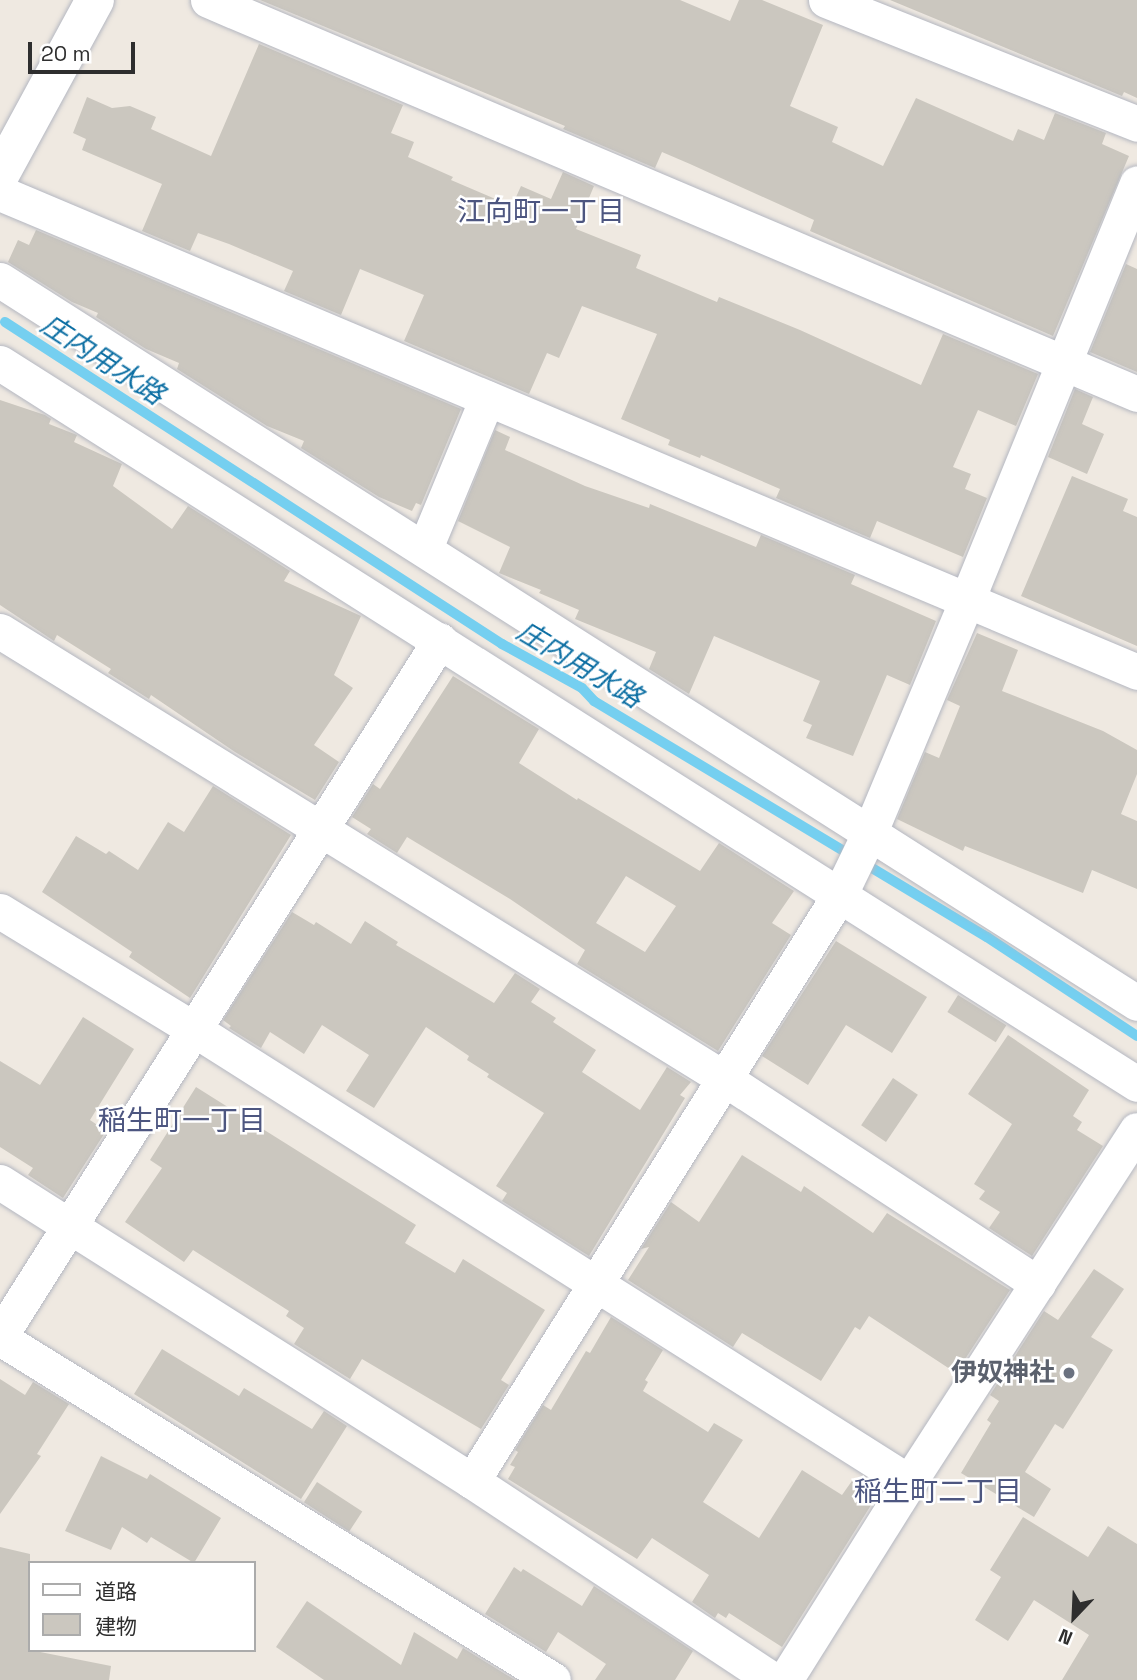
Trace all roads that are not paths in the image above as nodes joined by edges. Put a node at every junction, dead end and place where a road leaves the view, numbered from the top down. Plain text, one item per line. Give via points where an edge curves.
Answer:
1 (95, 0) edge
2 (208, 0) edge
3 (825, 0) edge
4 (1137, 124) edge
5 (0, 175) edge
6 (1137, 183) edge
7 (0, 193) edge
8 (0, 280) edge
9 (0, 363) edge
10 (1063, 363) junction
11 (1137, 394) edge
12 (487, 398) junction
13 (425, 548) junction
14 (967, 600) junction
15 (0, 631) edge
16 (440, 640) junction
17 (1137, 671) edge
18 (322, 830) junction
19 (869, 834) junction
20 (840, 894) junction
21 (0, 911) edge
22 (1137, 1003) edge
23 (195, 1030) junction
24 (725, 1079) junction
25 (1137, 1084) edge
26 (1137, 1130) edge
27 (0, 1182) edge
28 (71, 1226) junction
29 (595, 1284) junction
30 (1038, 1284) junction
31 (0, 1337) edge
32 (472, 1481) junction
33 (909, 1482) junction
34 (553, 1680) edge
35 (773, 1680) edge
36 (785, 1680) edge

1 - 5 street
2 - 10 street
3 - 4 street
6 - 10 street
7 - 12 street
8 - 13 street
9 - 16 street
10 - 11 street
10 - 14 street
12 - 13 street
12 - 14 street
13 - 19 street
14 - 17 street
14 - 19 street
15 - 18 street
16 - 18 street
16 - 20 street
18 - 23 street
18 - 24 street
19 - 20 street
19 - 22 street
20 - 24 street
20 - 25 street
21 - 23 street
23 - 28 street
23 - 29 street
24 - 29 street
24 - 30 street
26 - 30 street
27 - 28 street
28 - 31 street
28 - 32 street
29 - 32 street
29 - 33 street
30 - 33 street
31 - 34 street
32 - 35 street
33 - 36 street

